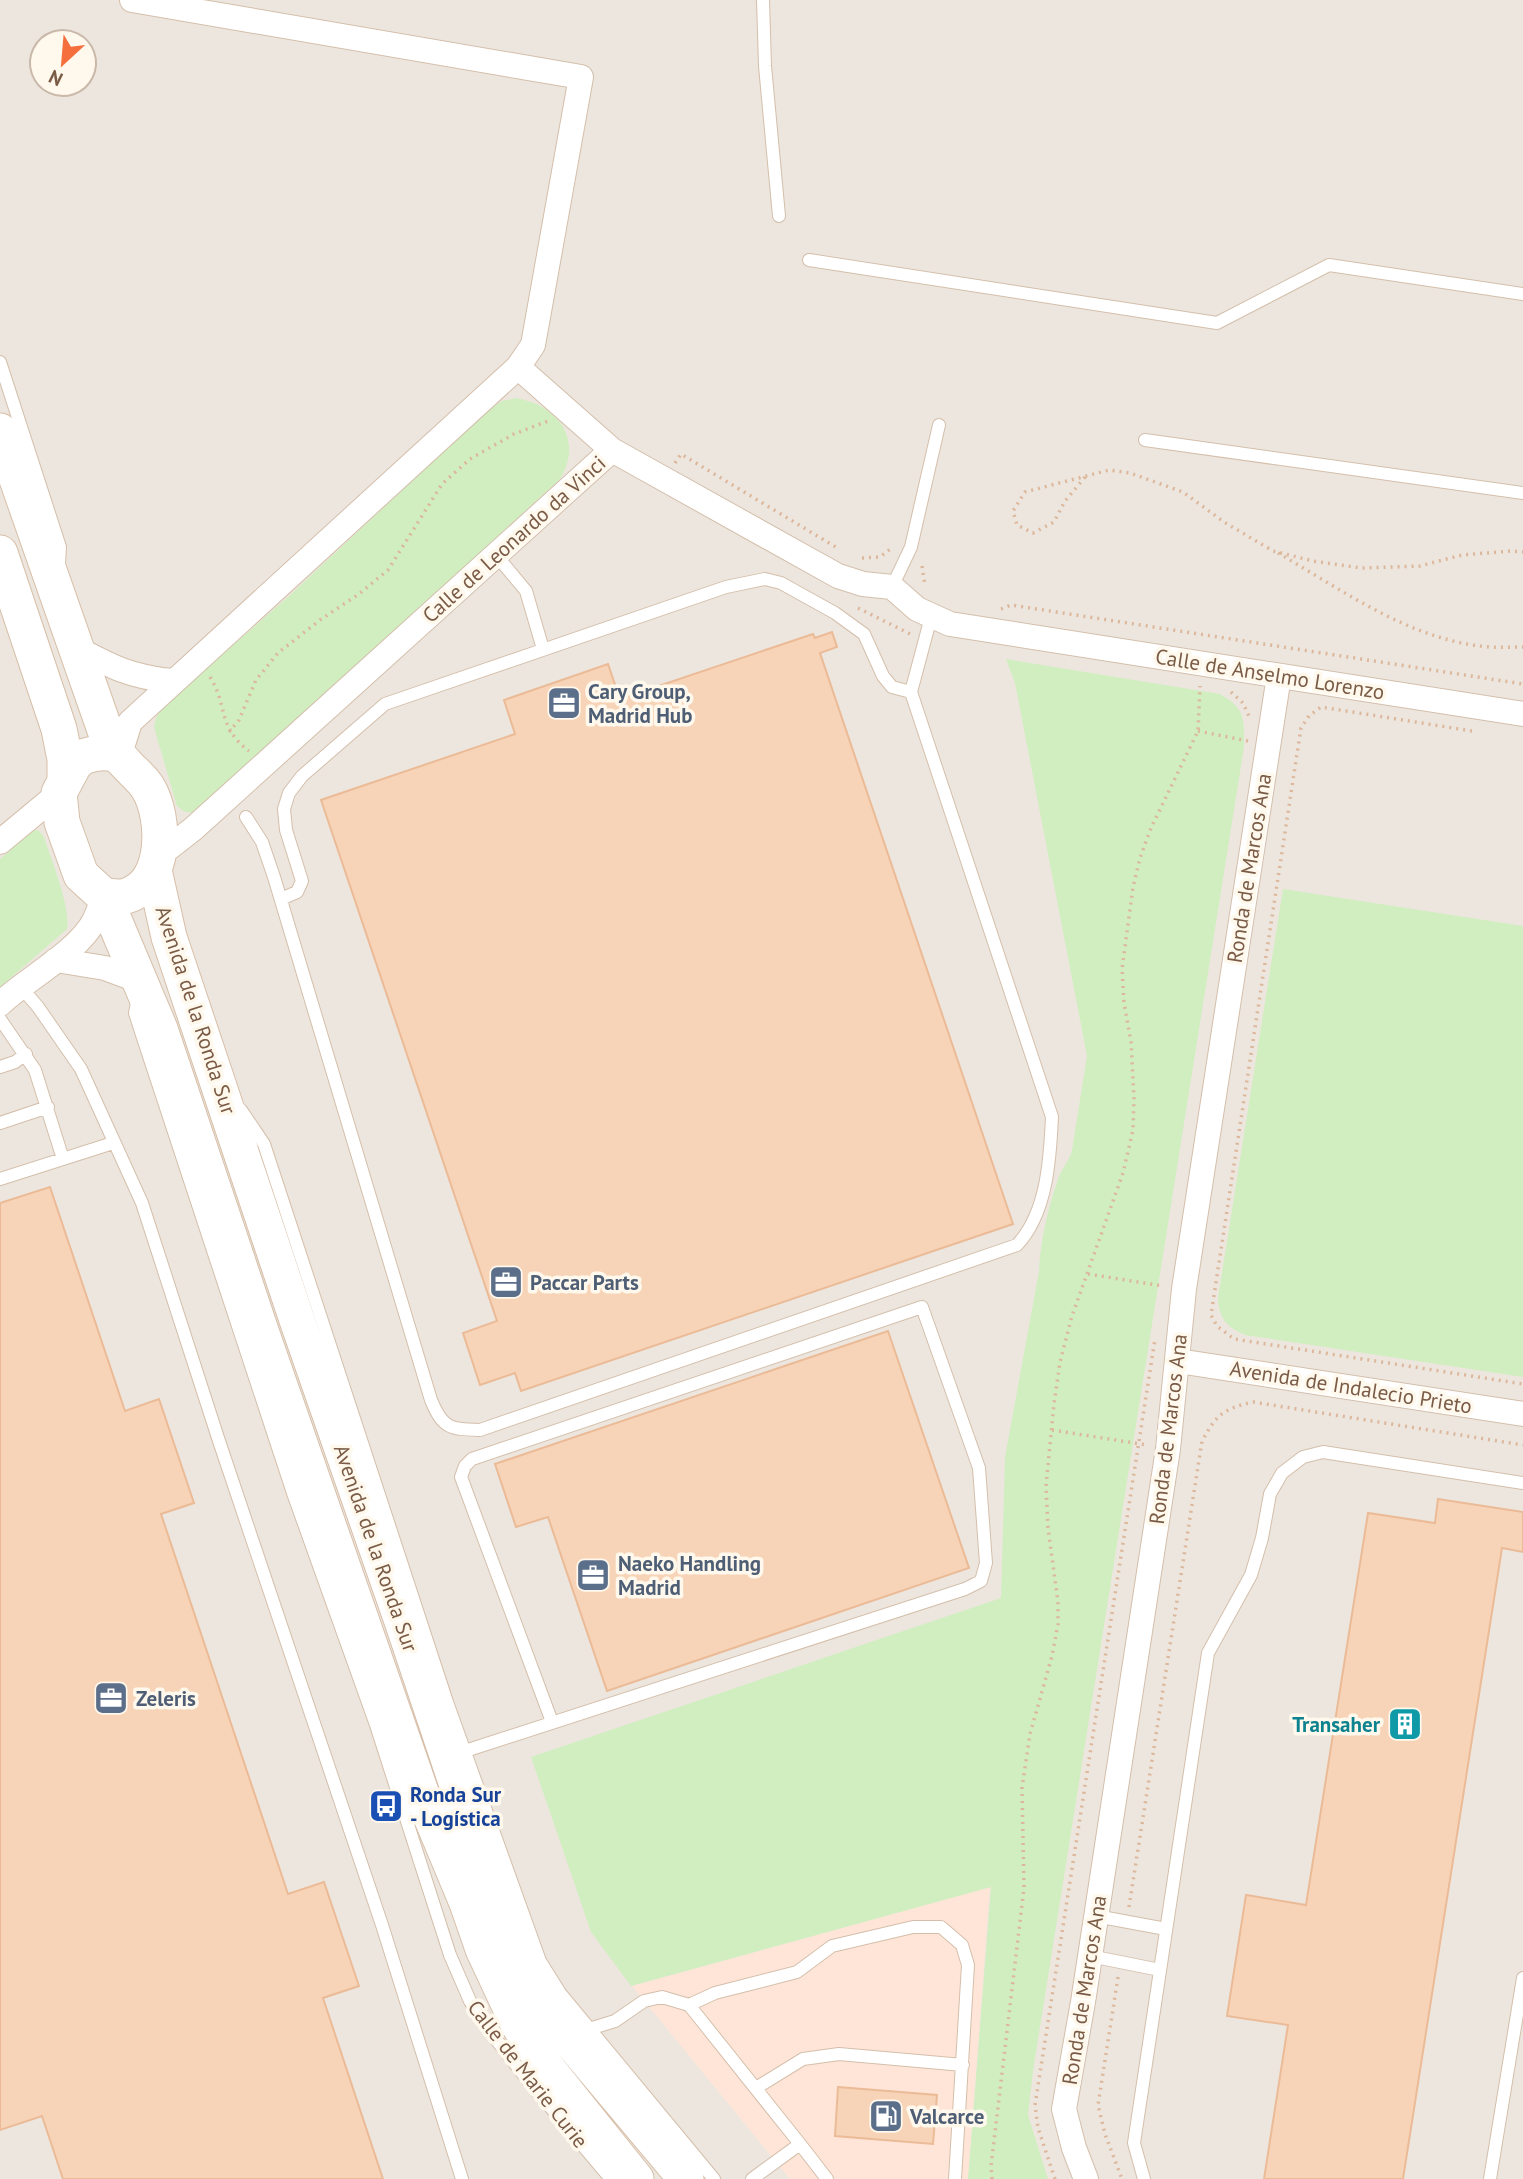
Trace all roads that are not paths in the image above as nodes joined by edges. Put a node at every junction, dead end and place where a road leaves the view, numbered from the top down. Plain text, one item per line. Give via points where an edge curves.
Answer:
1 (132, 0) edge
2 (763, 0) edge
3 (779, 216) dead end
4 (809, 260) dead end
5 (1523, 294) edge
6 (0, 362) edge
7 (519, 367) junction
8 (939, 425) dead end
9 (0, 431) edge
10 (1145, 440) dead end
11 (612, 450) junction
12 (1523, 493) edge
13 (0, 553) edge
14 (496, 555) junction
15 (892, 587) junction
16 (57, 595) junction
17 (5, 598) edge
18 (928, 616) junction
19 (76, 648) junction
20 (543, 649) junction
21 (1279, 676) junction
22 (172, 681) junction
23 (911, 692) junction
24 (1523, 714) edge
25 (116, 755) junction
26 (62, 786) junction
27 (246, 817) dead end
28 (0, 842) edge
29 (158, 862) junction
30 (104, 896) junction
31 (281, 899) junction
32 (56, 960) junction
33 (140, 981) junction
34 (20, 986) junction
35 (0, 1004) edge
36 (0, 1019) edge
37 (26, 1054) junction
38 (0, 1067) edge
39 (48, 1107) junction
40 (0, 1122) edge
41 (113, 1143) junction
42 (63, 1159) junction
43 (0, 1179) edge
44 (1178, 1361) junction
45 (1523, 1414) edge
46 (1523, 1483) edge
47 (439, 1706) junction
48 (386, 1722) junction
49 (552, 1722) junction
50 (465, 1751) junction
51 (1096, 1916) junction
52 (1166, 1929) junction
53 (1090, 1956) junction
54 (1160, 1970) junction
55 (1523, 1978) edge
56 (689, 2005) junction
57 (589, 2029) junction
58 (963, 2065) junction
59 (756, 2088) junction
60 (800, 2144) junction
61 (462, 2179) edge
62 (611, 2179) edge
63 (635, 2179) edge
64 (686, 2179) edge
65 (714, 2179) edge
66 (752, 2179) edge
67 (827, 2179) edge
68 (955, 2179) edge
69 (1086, 2179) edge
70 (1143, 2179) edge
71 (1490, 2179) edge

1 - 7 street via 581,77 533,345
2 - 3 lane
4 - 5 lane via 1217,323 1329,265
6 - 16 lane via 60,547
7 - 11 street, Calle de Leonardo da Vinci
7 - 22 street
8 - 15 lane via 911,547
9 - 16 main road
10 - 12 lane
11 - 14 street, Calle de Leonardo da Vinci
11 - 15 street via 838,576
13 - 17 main road
14 - 20 lane via 526,591
14 - 29 street, Calle de Leonardo da Vinci
15 - 18 street
16 - 19 main road
17 - 26 main road via 59,729 65,759
18 - 21 street, Calle de Anselmo Lorenzo via 950,624
18 - 23 lane
19 - 22 street via 141,678
19 - 25 main road
20 - 23 lane via 726,587 765,579 835,613 864,634 883,676 892,687
20 - 31 lane via 385,704 302,776 289,793 284,810 302,881 297,892
21 - 24 street, Calle de Anselmo Lorenzo
21 - 44 street, Ronda de Marcos Ana via 1184,1290
22 - 25 street via 130,722
23 - 31 lane via 1052,1117 1050,1168 1030,1231 1017,1245 480,1430 453,1430 439,1419 431,1400
25 - 26 main road via 82,757
25 - 29 main road via 148,788 157,815
26 - 28 street
26 - 30 main road via 62,822 81,875
27 - 31 lane via 262,842
29 - 30 main road via 143,886 125,896
29 - 47 main road, Avenida de la Ronda Sur via 169,937 293,1308
30 - 32 street via 93,923
30 - 33 main road, Avenida de la Ronda Sur
32 - 33 street via 105,968
32 - 34 street
33 - 48 main road, Avenida de la Ronda Sur via 261,1331
34 - 35 street
34 - 41 lane via 80,1069
36 - 37 lane
37 - 38 lane
37 - 39 lane
39 - 40 lane
39 - 42 lane
41 - 42 lane
41 - 61 lane via 142,1203
42 - 43 lane
44 - 45 street, Avenida de Indalecio Prieto
44 - 51 street, Ronda de Marcos Ana
46 - 52 lane via 1323,1452 1303,1457 1282,1473 1270,1494 1251,1575 1208,1653
47 - 50 lane
47 - 64 main road, Avenida de la Ronda Sur via 523,1974 572,2046
48 - 62 lane, Calle de Marie Curie via 450,1955 470,2001 530,2083
48 - 63 main road, Avenida de la Ronda Sur via 422,1795 518,2024
49 - 49 lane via 981,1581 986,1563 979,1468 922,1307 472,1459 465,1466 461,1477
49 - 50 lane
50 - 57 lane via 540,1961
51 - 52 lane
51 - 53 street, Ronda de Marcos Ana
52 - 54 lane
53 - 54 lane
53 - 69 street, Ronda de Marcos Ana via 1064,2109
54 - 70 lane via 1134,2143
55 - 71 lane
56 - 57 lane via 662,1997 644,2001 615,2021
56 - 58 lane via 715,1993 797,1972 832,1946 913,1927 940,1927 962,1945 968,1965
56 - 59 lane
57 - 65 lane
58 - 59 lane via 839,2054 803,2060
58 - 68 lane
59 - 60 lane
60 - 66 lane
60 - 67 lane

